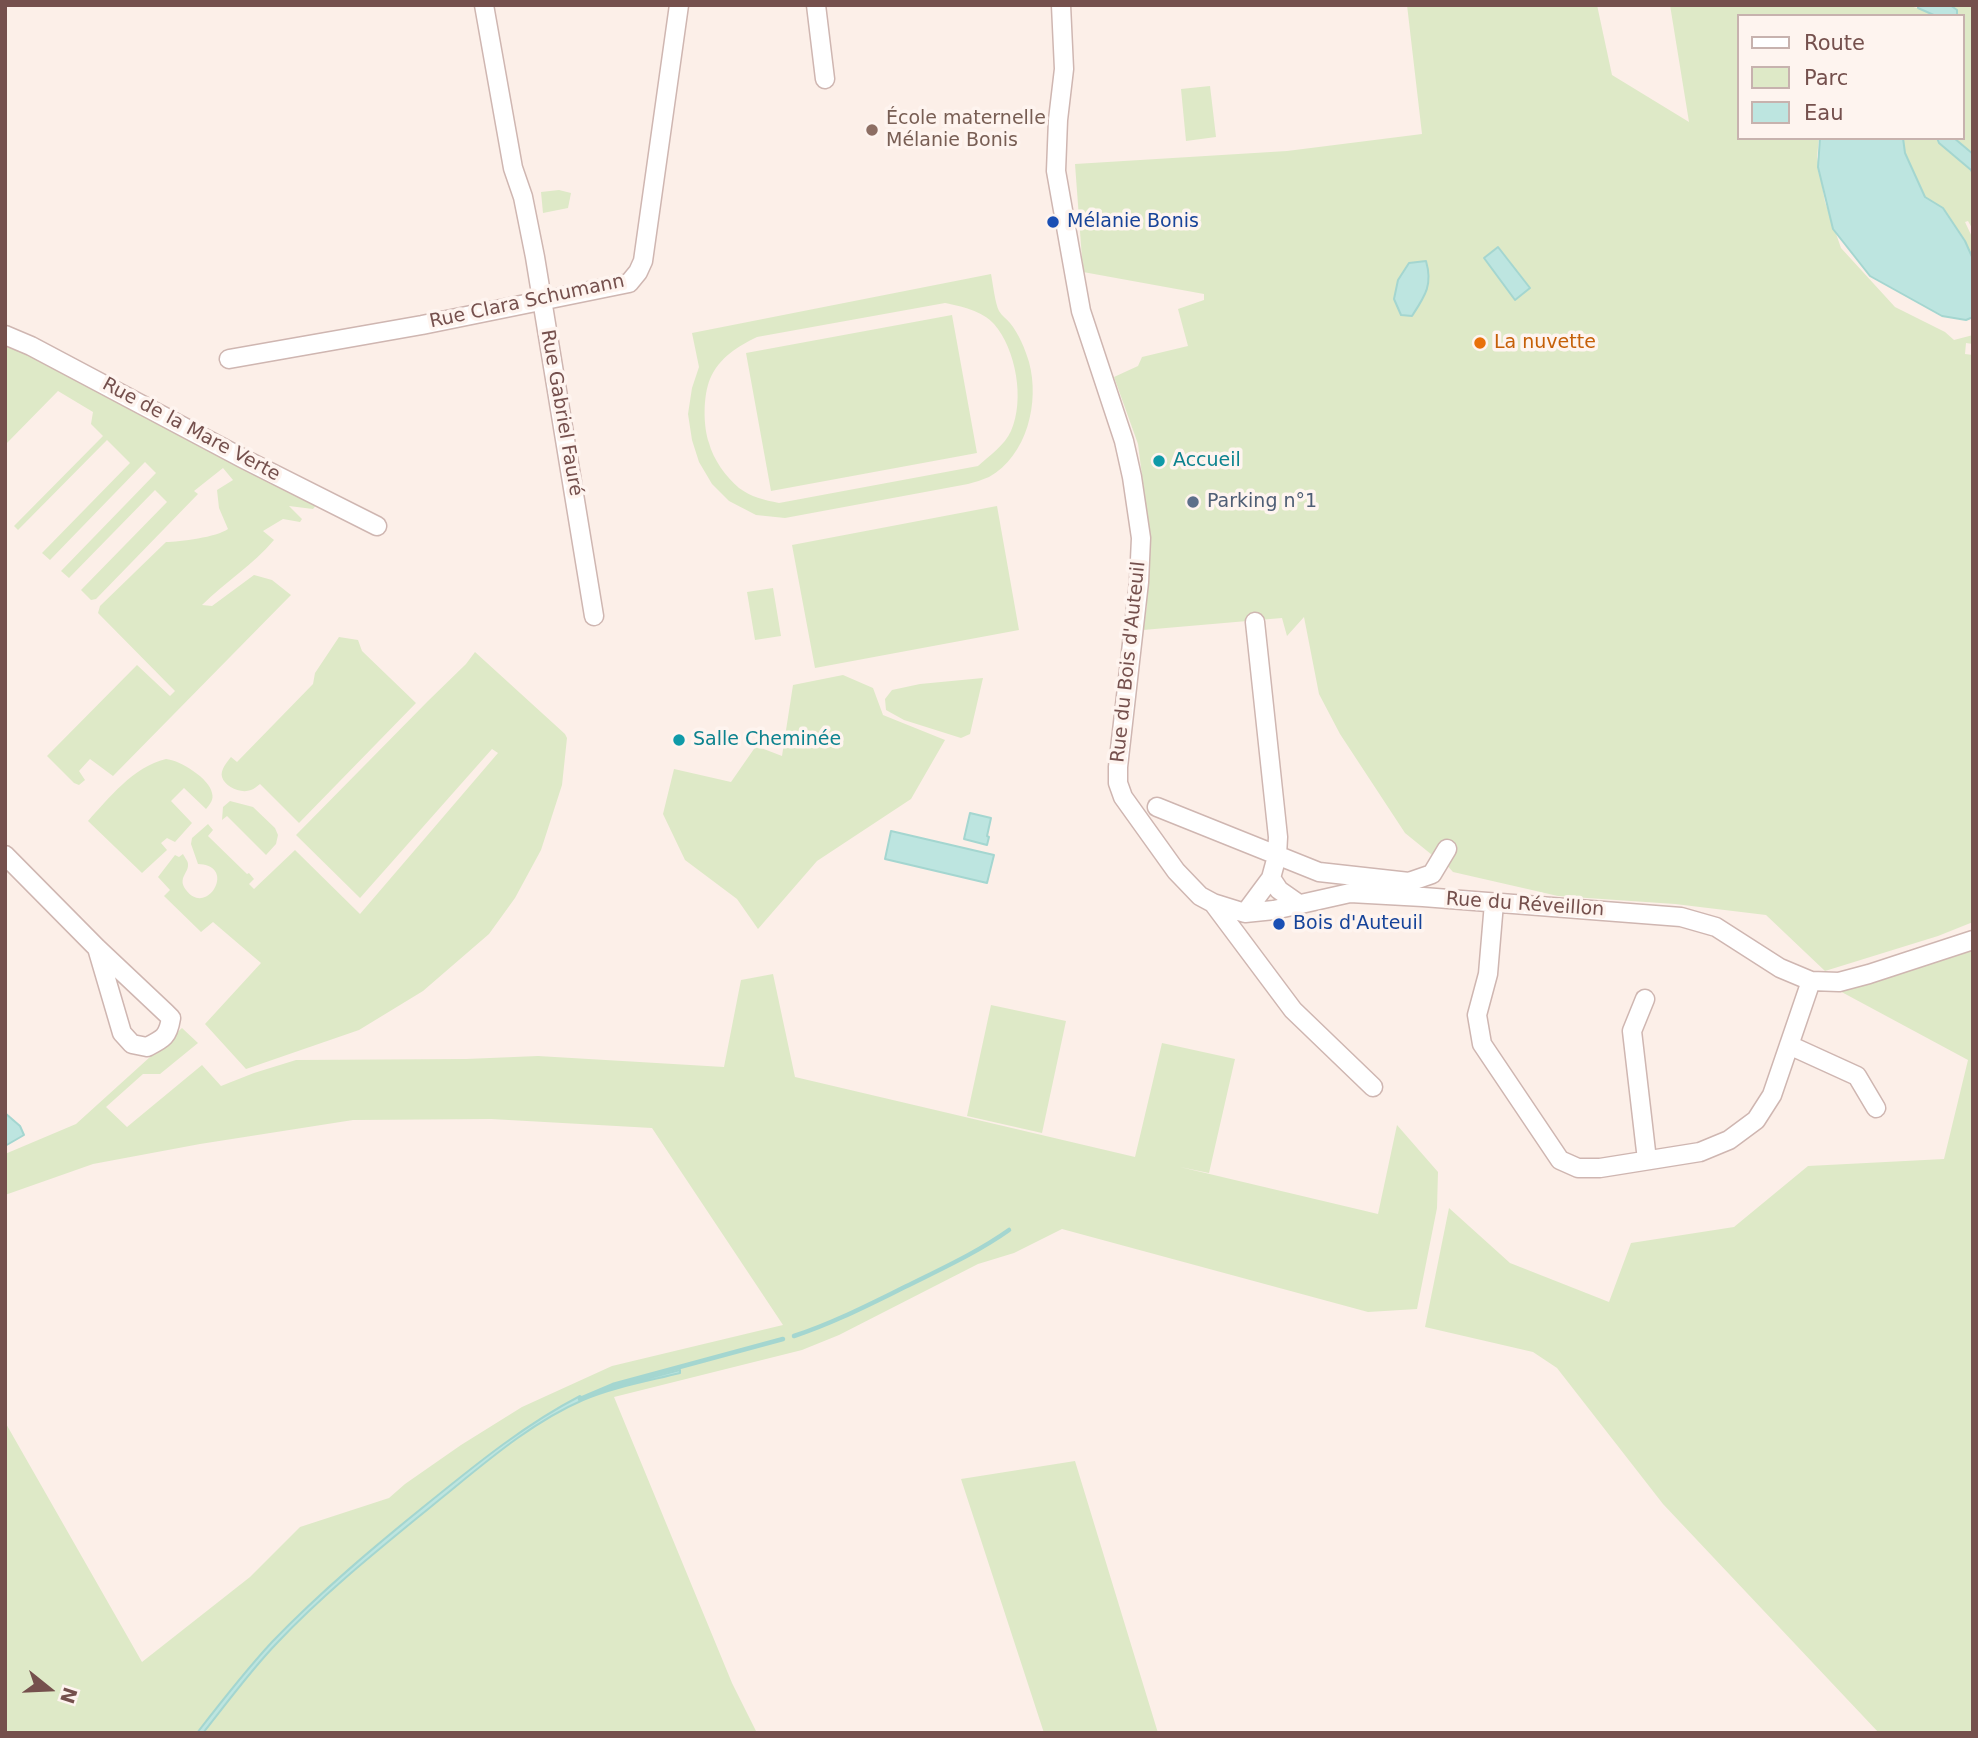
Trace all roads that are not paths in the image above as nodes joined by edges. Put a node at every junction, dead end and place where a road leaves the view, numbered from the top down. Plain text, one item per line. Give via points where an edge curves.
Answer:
1 (484, 5) edge
2 (679, 5) edge
3 (816, 5) edge
4 (1061, 5) edge
5 (825, 79) dead end
6 (542, 301) junction
7 (5, 335) edge
8 (229, 359) dead end
9 (377, 526) dead end
10 (594, 616) dead end
11 (1255, 622) dead end
12 (1118, 783) joint
13 (1157, 807) dead end
14 (1447, 849) dead end
15 (5, 855) edge
16 (1277, 856) junction
17 (1271, 878) junction
18 (1494, 903) junction
19 (1213, 904) junction
20 (1299, 904) junction
21 (1245, 913) junction
22 (1973, 940) edge
23 (97, 948) junction
24 (1811, 981) junction
25 (1645, 999) dead end
26 (1789, 1045) junction
27 (1373, 1087) dead end
28 (1877, 1108) dead end
29 (1647, 1160) junction

1 - 6 street, Rue Gabriel Fauré
2 - 6 street, Rue Clara Schumann via 638,272 629,283
3 - 5 street
4 - 12 street, Rue du Bois d'Auteuil via 1065,69 1056,171 1081,311 1124,441 1141,538
6 - 8 street, Rue Clara Schumann
6 - 10 street, Rue Gabriel Fauré
7 - 9 street, Rue de la Mare Verte
11 - 16 street
12 - 19 street, Rue du Réveillon via 1123,797 1176,871
13 - 16 street
14 - 16 street via 1432,874 1409,882 1319,872
15 - 23 street
16 - 17 street
17 - 20 street
17 - 21 street
18 - 20 street, Rue du Réveillon via 1350,893
18 - 24 street, Rue du Réveillon via 1681,917 1716,927 1780,968
18 - 29 street via 1488,974 1477,1015 1482,1044 1560,1160 1578,1168
19 - 21 street, Rue du Réveillon
19 - 27 street via 1293,1010
20 - 21 street, Rue du Réveillon
22 - 24 street, Rue du Réveillon via 1839,982
23 - 23 street via 170,1018 163,1038 147,1047 132,1044 122,1033
24 - 26 street
25 - 29 street via 1632,1031
26 - 28 street via 1857,1076
26 - 29 street via 1772,1095 1756,1120 1729,1140 1700,1152

